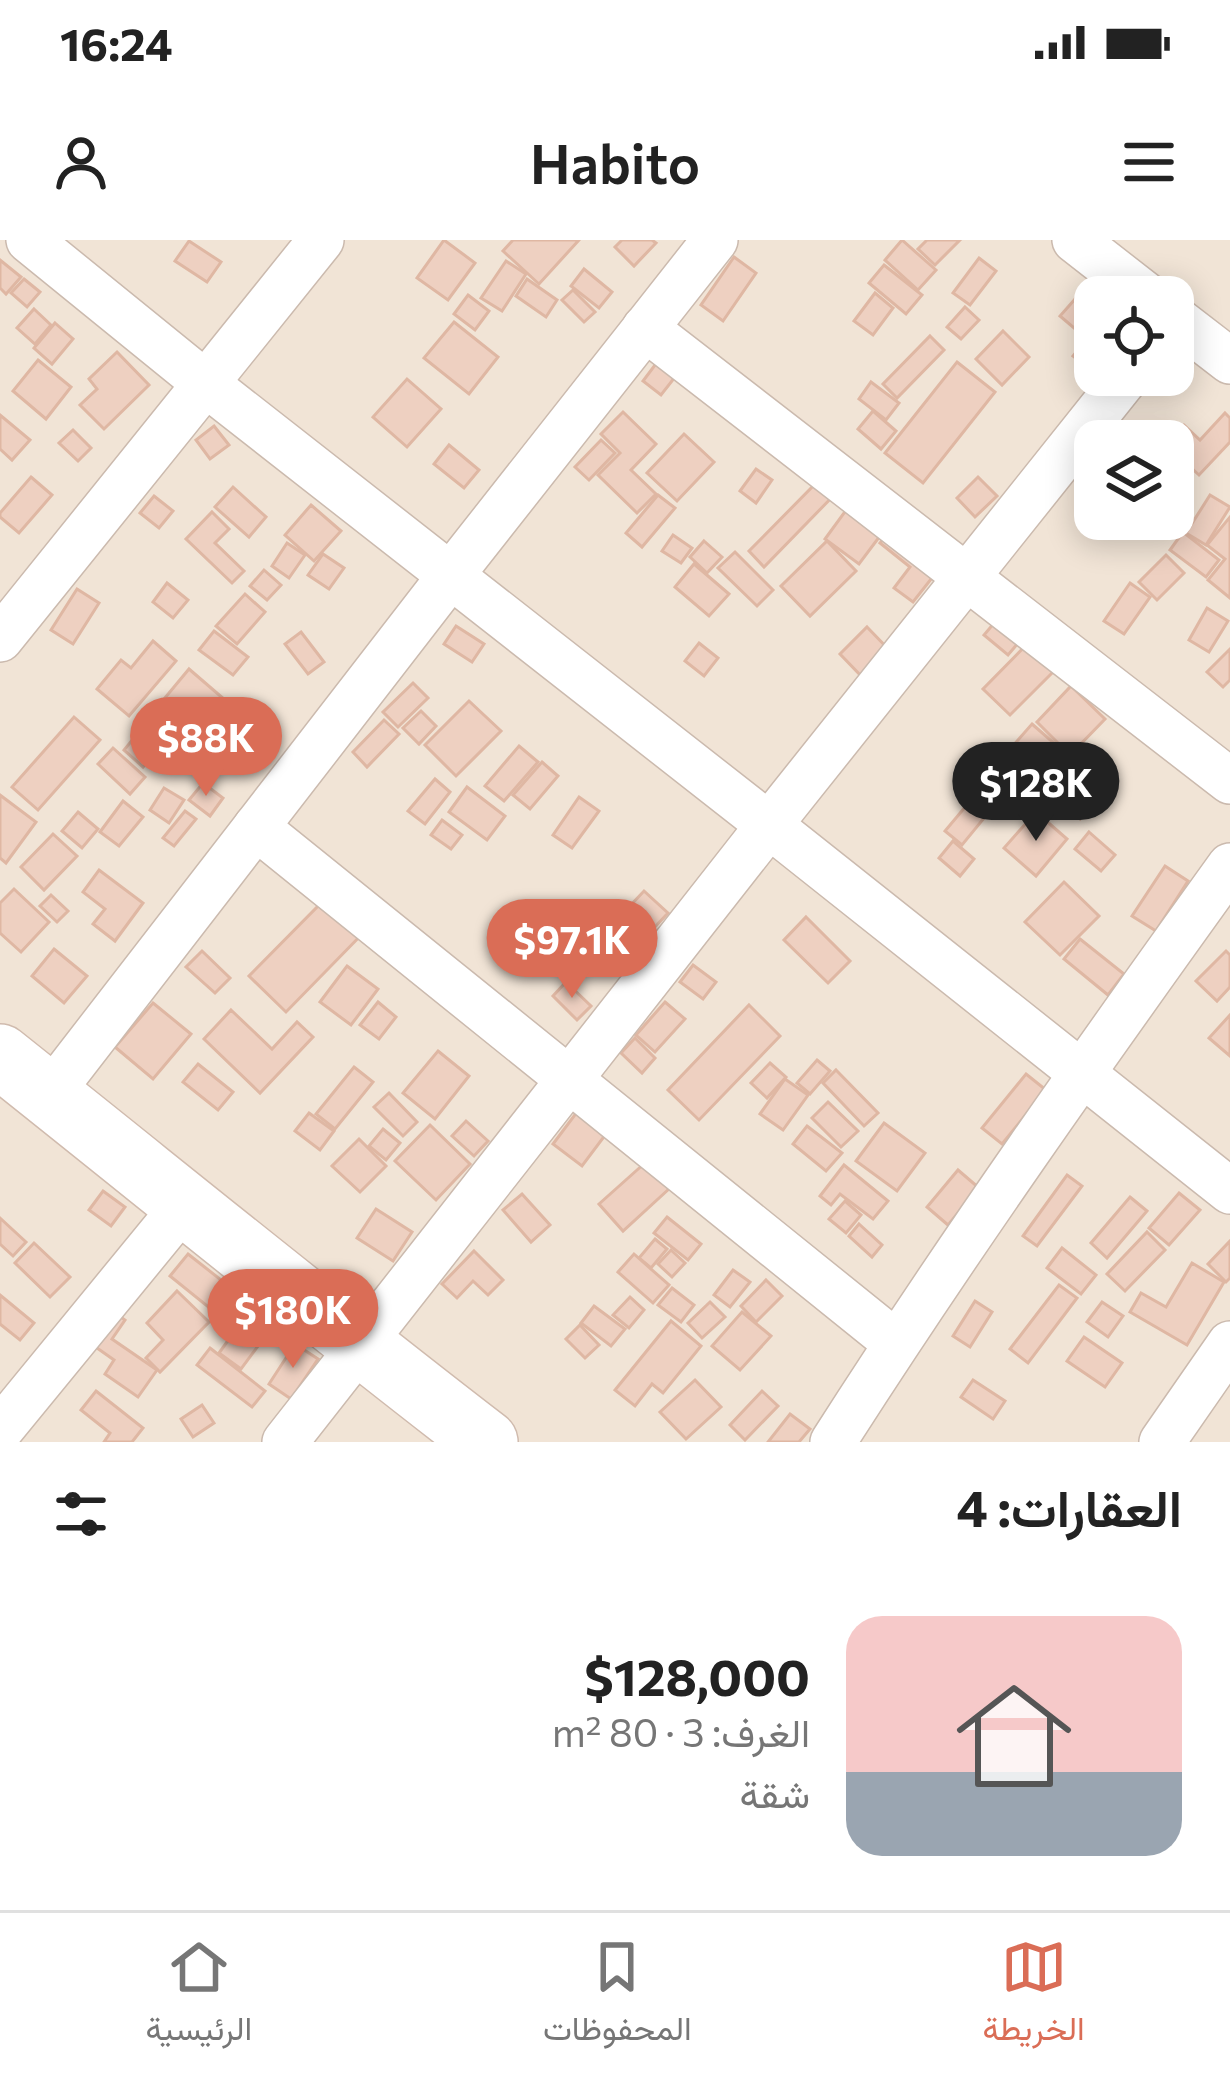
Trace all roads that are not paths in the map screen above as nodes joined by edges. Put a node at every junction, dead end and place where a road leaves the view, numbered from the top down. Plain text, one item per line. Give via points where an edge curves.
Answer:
1 (28, 240) edge
2 (321, 240) edge
3 (715, 240) edge
4 (1075, 240) edge
5 (1121, 276) edge
6 (645, 328) junction
7 (1194, 334) edge
8 (1230, 362) edge
9 (206, 383) junction
10 (1111, 396) edge
11 (451, 575) junction
12 (967, 576) junction
13 (0, 639) edge
14 (1230, 781) edge
15 (769, 825) junction
16 (256, 827) junction
17 (1230, 866) edge
18 (0, 1056) edge
19 (1081, 1073) junction
20 (569, 1081) junction
21 (49, 1095) junction
22 (1230, 1191) edge
23 (186, 1203) junction
24 (896, 1343) junction
25 (1230, 1344) edge
26 (361, 1346) junction
27 (0, 1430) edge
28 (285, 1442) edge
29 (486, 1442) edge
30 (833, 1442) edge
31 (1162, 1442) edge

1 - 9 street
2 - 9 street
3 - 6 street
4 - 5 street
6 - 11 street
6 - 12 street
7 - 8 street
9 - 11 street
9 - 13 street
10 - 12 street
11 - 15 street
11 - 16 street
12 - 14 street
12 - 15 street
15 - 19 street
15 - 20 street
16 - 20 street
16 - 21 street
17 - 19 street
18 - 21 street
19 - 22 street
19 - 24 street
20 - 24 street
20 - 26 street
21 - 23 street
23 - 26 street
23 - 27 street
24 - 30 street
25 - 31 street
26 - 28 street
26 - 29 street

